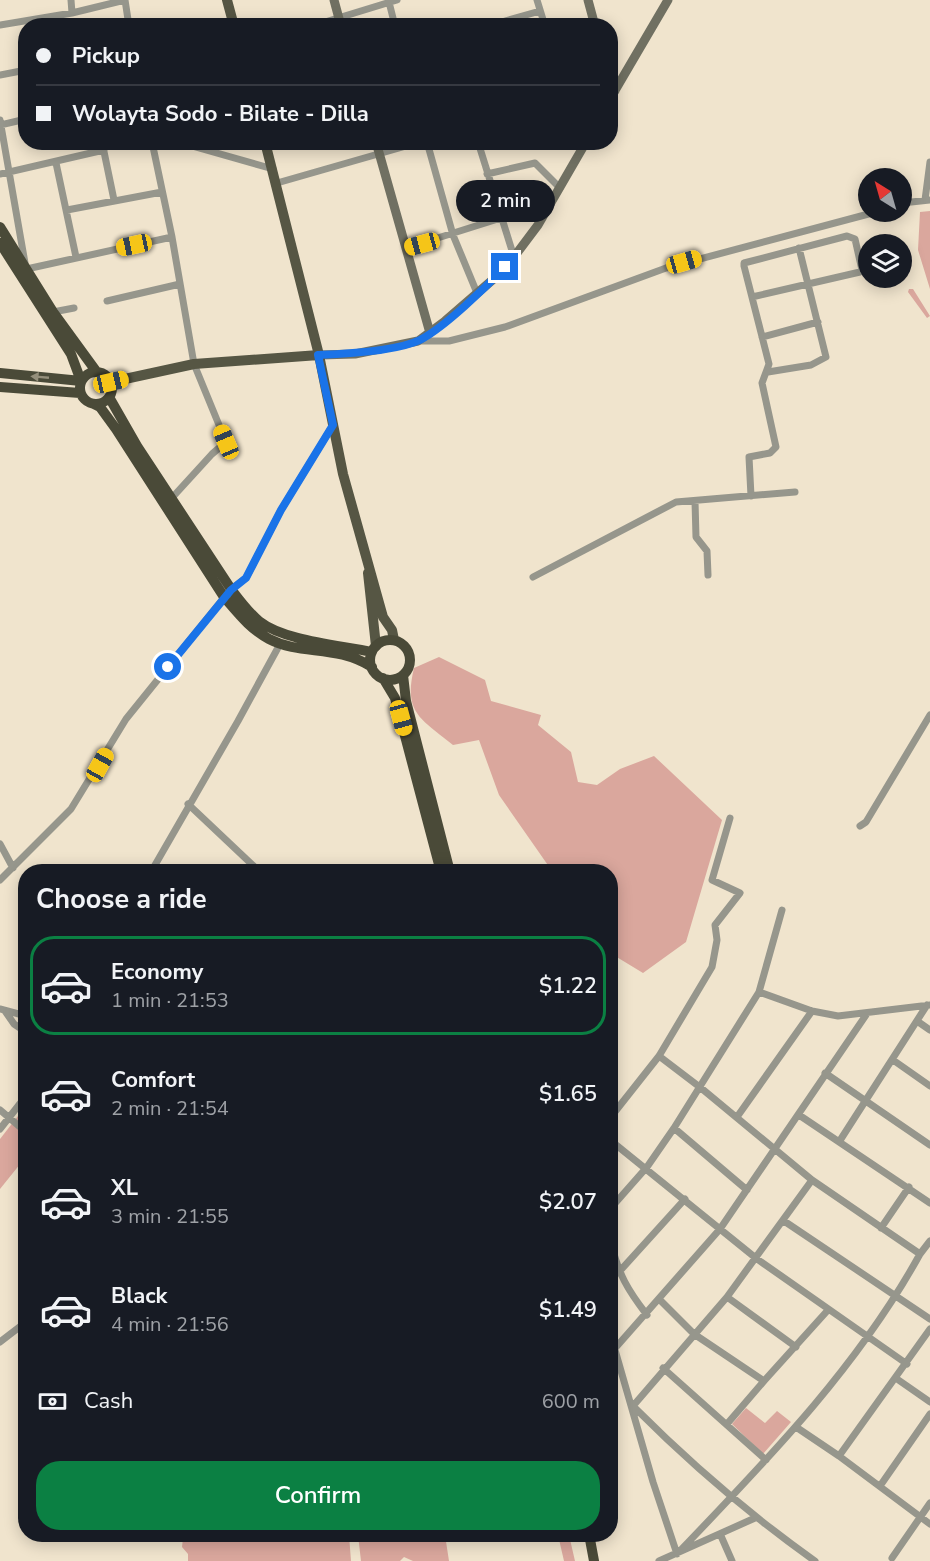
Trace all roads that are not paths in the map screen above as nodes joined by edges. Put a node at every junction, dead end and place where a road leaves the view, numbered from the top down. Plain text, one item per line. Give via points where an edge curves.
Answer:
1 (71, 0) edge
2 (125, 0) edge
3 (227, 0) edge
4 (334, 0) edge
5 (537, 0) edge
6 (588, 0) edge
7 (668, 0) edge
8 (393, 1) edge
9 (540, 11) junction
10 (72, 13) junction
11 (42, 18) edge
12 (128, 18) edge
13 (232, 18) edge
14 (339, 18) edge
15 (348, 18) edge
16 (394, 18) edge
17 (516, 18) edge
18 (542, 18) edge
19 (593, 18) edge
20 (18, 22) edge
21 (0, 25) edge
22 (18, 72) edge
23 (0, 75) edge
24 (618, 84) edge
25 (18, 120) edge
26 (0, 123) edge
27 (92, 150) edge
28 (104, 150) edge
29 (154, 150) edge
30 (206, 150) edge
31 (267, 150) edge
32 (378, 150) edge
33 (393, 150) edge
34 (429, 150) edge
35 (480, 150) edge
36 (581, 150) edge
37 (379, 154) junction
38 (930, 162) edge
39 (56, 163) junction
40 (273, 169) junction
41 (10, 171) junction
42 (0, 174) edge
43 (487, 174) junction
44 (277, 183) junction
45 (560, 188) junction
46 (162, 192) junction
47 (928, 200) edge
48 (114, 201) junction
49 (912, 202) edge
50 (67, 210) junction
51 (858, 217) edge
52 (501, 218) junction
53 (0, 227) edge
54 (453, 235) junction
55 (172, 237) junction
56 (0, 243) edge
57 (406, 248) junction
58 (800, 248) junction
59 (76, 257) junction
60 (514, 257) junction
61 (22, 270) junction
62 (180, 284) junction
63 (808, 284) junction
64 (477, 293) junction
65 (752, 297) junction
66 (107, 301) dead end
67 (74, 308) dead end
68 (53, 312) junction
69 (818, 322) junction
70 (430, 333) junction
71 (762, 337) junction
72 (418, 341) junction
73 (318, 355) junction
74 (194, 364) junction
75 (96, 371) junction
76 (768, 372) junction
77 (0, 373) edge
78 (81, 381) junction
79 (111, 382) junction
80 (0, 387) edge
81 (80, 393) junction
82 (109, 398) junction
83 (94, 404) junction
84 (333, 425) junction
85 (795, 492) dead end
86 (751, 495) junction
87 (170, 500) junction
88 (695, 501) junction
89 (368, 567) junction
90 (708, 575) dead end
91 (533, 577) dead end
92 (228, 593) junction
93 (394, 640) junction
94 (280, 644) junction
95 (374, 649) junction
96 (372, 667) junction
97 (403, 675) junction
98 (382, 678) junction
99 (929, 718) edge
100 (188, 804) junction
101 (730, 818) dead end
102 (860, 826) dead end
103 (0, 844) edge
104 (155, 864) edge
105 (252, 864) edge
106 (439, 864) edge
107 (448, 864) edge
108 (13, 868) junction
109 (0, 880) edge
110 (782, 910) dead end
111 (759, 992) junction
112 (928, 1005) edge
113 (2, 1010) edge
114 (812, 1011) junction
115 (18, 1014) edge
116 (866, 1015) junction
117 (917, 1021) junction
118 (18, 1027) edge
119 (930, 1030) edge
120 (659, 1056) junction
121 (893, 1060) junction
122 (825, 1073) junction
123 (930, 1086) edge
124 (701, 1088) junction
125 (867, 1101) junction
126 (18, 1107) edge
127 (618, 1108) edge
128 (0, 1110) edge
129 (799, 1115) junction
130 (737, 1117) junction
131 (9, 1120) junction
132 (18, 1126) edge
133 (674, 1128) junction
134 (0, 1129) edge
135 (839, 1142) junction
136 (930, 1145) edge
137 (618, 1146) edge
138 (774, 1149) junction
139 (647, 1167) junction
140 (812, 1180) junction
141 (909, 1187) junction
142 (747, 1190) junction
143 (684, 1198) junction
144 (618, 1200) edge
145 (930, 1203) edge
146 (784, 1221) junction
147 (881, 1228) junction
148 (720, 1229) junction
149 (930, 1241) edge
150 (920, 1254) junction
151 (757, 1259) junction
152 (618, 1266) edge
153 (618, 1279) edge
154 (897, 1296) junction
155 (727, 1297) junction
156 (660, 1300) junction
157 (828, 1310) junction
158 (647, 1315) junction
159 (930, 1319) edge
160 (18, 1328) edge
161 (930, 1329) edge
162 (694, 1334) junction
163 (868, 1337) junction
164 (0, 1342) edge
165 (618, 1347) edge
166 (796, 1347) junction
167 (907, 1364) junction
168 (618, 1366) edge
169 (663, 1368) junction
170 (897, 1379) junction
171 (764, 1381) junction
172 (930, 1402) edge
173 (633, 1406) junction
174 (930, 1414) edge
175 (727, 1424) junction
176 (795, 1427) junction
177 (839, 1456) junction
178 (766, 1460) junction
179 (880, 1486) junction
180 (732, 1497) junction
181 (930, 1503) edge
182 (921, 1517) junction
183 (755, 1518) junction
184 (930, 1524) edge
185 (721, 1536) junction
186 (590, 1542) edge
187 (677, 1554) junction
188 (893, 1560) edge
189 (594, 1561) edge
190 (659, 1561) edge
191 (732, 1561) edge
192 (815, 1561) edge

1 - 10 street
2 - 10 street
2 - 12 street
3 - 13 main road
4 - 14 main road
5 - 9 street
6 - 19 main road
7 - 24 main road
8 - 15 street
8 - 16 street
9 - 17 street
9 - 18 street
10 - 11 street
20 - 21 street
22 - 23 street
25 - 26 street
26 - 41 street
27 - 39 street
28 - 48 street
29 - 46 street
30 - 40 street
31 - 40 main road
32 - 37 main road
33 - 37 street
34 - 54 street
35 - 43 street
36 - 45 main road
37 - 44 street
37 - 57 main road
38 - 47 street
39 - 41 street
39 - 50 street
40 - 44 main road
41 - 42 street
41 - 61 street
43 - 45 street via 535,163
43 - 52 street
44 - 73 main road
45 - 60 main road
46 - 48 street
46 - 55 street
47 - 49 street
48 - 50 street
50 - 59 street
51 - 72 street via 666,268 505,327 449,340
52 - 54 street
52 - 60 street
53 - 61 highway
54 - 57 street
54 - 64 street
55 - 59 street
55 - 62 street
56 - 61 highway
57 - 70 main road
58 - 63 street
58 - 63 street via 851,236 860,259 862,270 858,273
58 - 65 street via 745,262
59 - 61 street
60 - 64 main road
61 - 68 highway
61 - 78 highway via 71,354
62 - 66 street
62 - 74 street
63 - 65 street
63 - 69 street
64 - 70 main road
65 - 71 street
67 - 68 street
68 - 75 highway
69 - 71 street
69 - 76 street via 825,359
70 - 72 main road
71 - 76 street
72 - 73 main road via 355,354
73 - 74 main road
73 - 84 main road
74 - 79 main road
74 - 87 street via 226,442
75 - 78 highway
75 - 79 highway
76 - 86 street via 762,383 776,447 770,453 749,457
78 -> 77 highway
78 - 81 highway
79 - 82 highway
80 - 81 highway
81 - 83 highway
82 - 83 highway
82 - 87 highway
83 - 87 highway via 105,413
84 - 89 main road
84 - 92 street via 281,510 246,578
85 - 86 street
86 - 88 street
87 - 92 highway
88 - 90 street via 696,537 707,551
88 - 91 street via 666,506
89 - 93 main road
89 - 95 main road
92 - 94 highway via 256,631
92 - 95 highway via 273,630
92 - 108 street via 126,719 71,809
93 - 95 highway
93 - 97 highway via 409,654 408,669
94 - 96 highway via 337,651
94 - 100 street
95 - 96 highway
96 - 98 highway
97 - 98 highway
97 - 107 highway
98 - 106 highway via 395,698
99 - 102 street
100 - 104 street
100 - 105 street
101 - 120 street via 712,880 740,894 715,925 717,940 712,967
103 - 108 street
108 - 109 street
110 - 111 street
111 - 114 street
111 - 124 street
112 - 116 street
112 - 117 street
113 - 115 street
113 - 118 street
114 - 116 street via 838,1016
114 - 130 street
116 - 122 street
117 - 119 street
117 - 121 street
120 - 124 street
120 - 127 street
121 - 123 street
121 - 125 street
122 - 125 street
122 - 129 street
124 - 130 street
124 - 133 street
125 - 135 street
125 - 136 street
126 - 131 street
128 - 131 street
129 - 135 street
129 - 138 street
130 - 138 street
131 - 132 street
131 - 134 street
133 - 139 street
133 - 142 street
135 - 141 street
137 - 139 street
138 - 140 street
138 - 142 street
139 - 143 street
139 - 144 street
140 - 146 street
140 - 147 street
141 - 145 street
141 - 147 street
142 - 148 street
143 - 148 street
143 - 152 street
146 - 151 street
146 - 154 street
147 - 150 street
148 - 151 street
148 - 156 street
149 - 150 street
150 - 154 street
151 - 155 street
151 - 157 street
153 - 158 street
154 - 159 street
154 - 163 street
155 - 162 street
155 - 166 street
156 - 158 street
156 - 162 street
157 - 163 street
157 - 166 street
158 - 165 street
160 - 164 street
161 - 167 street
162 - 169 street
162 - 171 street
163 - 167 street
163 - 176 street
166 - 171 street
167 - 170 street
168 - 173 street
169 - 173 street
169 - 175 street
170 - 172 street
170 - 177 street
171 - 175 street
173 - 180 street
173 - 187 street via 652,1482
174 - 179 street
175 - 178 street
176 - 177 street
176 - 178 street
177 - 179 street
178 - 180 street
179 - 182 street
180 - 183 street
180 - 187 street
181 - 182 street
182 - 184 street
182 - 188 street
183 - 185 street
183 - 192 street
185 - 187 street
185 - 191 street
186 - 189 highway
187 - 190 street

